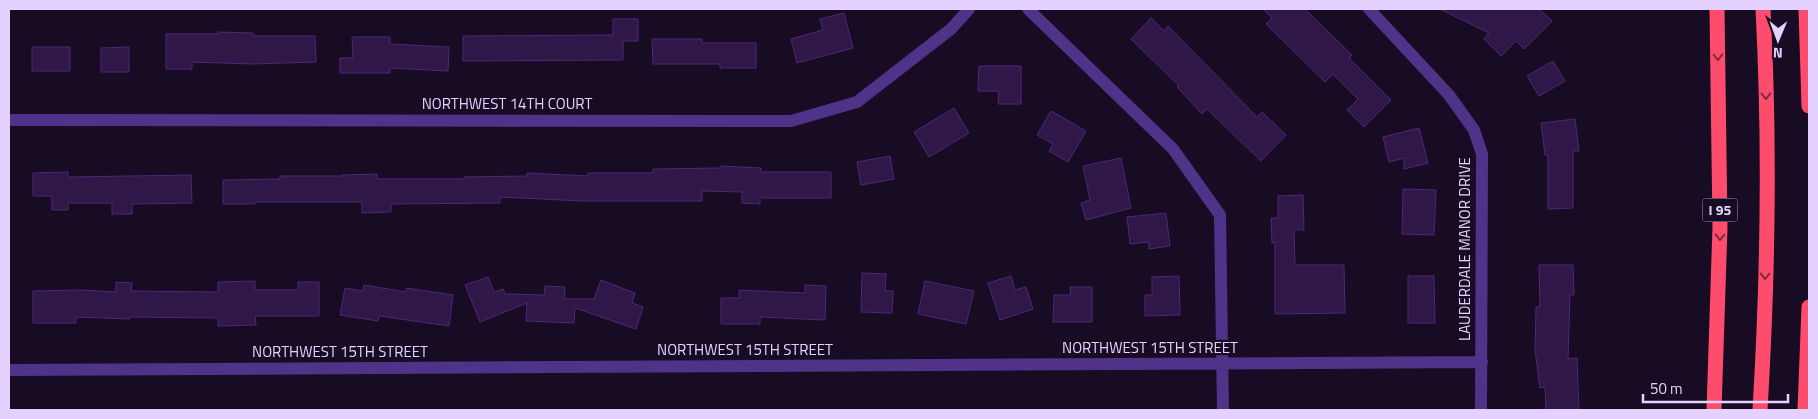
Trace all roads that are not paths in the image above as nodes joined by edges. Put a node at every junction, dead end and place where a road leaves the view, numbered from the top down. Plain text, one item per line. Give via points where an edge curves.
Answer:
1 (969, 9) edge
2 (1028, 9) edge
3 (1369, 9) edge
4 (1717, 9) edge
5 (1763, 9) edge
6 (1806, 9) edge
7 (1809, 106) edge
8 (9, 120) edge
9 (1809, 307) edge
10 (1482, 362) junction
11 (1224, 364) junction
12 (9, 370) edge
13 (1762, 372) junction
14 (1224, 410) edge
15 (1481, 410) edge
16 (1714, 410) edge
17 (1754, 410) edge
18 (1760, 410) edge
19 (1804, 410) edge

1 - 8 street, NORTHWEST 14TH COURT via 951,29 857,102 791,121
2 - 11 street via 1173,149 1220,215
3 - 10 street, LAUDERDALE MANOR DRIVE via 1449,95 1474,130 1482,154
4 -> 16 highway, I 95 via 1720,227
5 -> 13 highway via 1766,166
6 - 7 highway
9 - 19 highway
10 - 11 street, NORTHWEST 15TH STREET
10 - 15 street, LAUDERDALE MANOR DRIVE
11 - 12 street, NORTHWEST 15TH STREET
11 - 14 street
13 - 17 highway
13 - 18 highway

